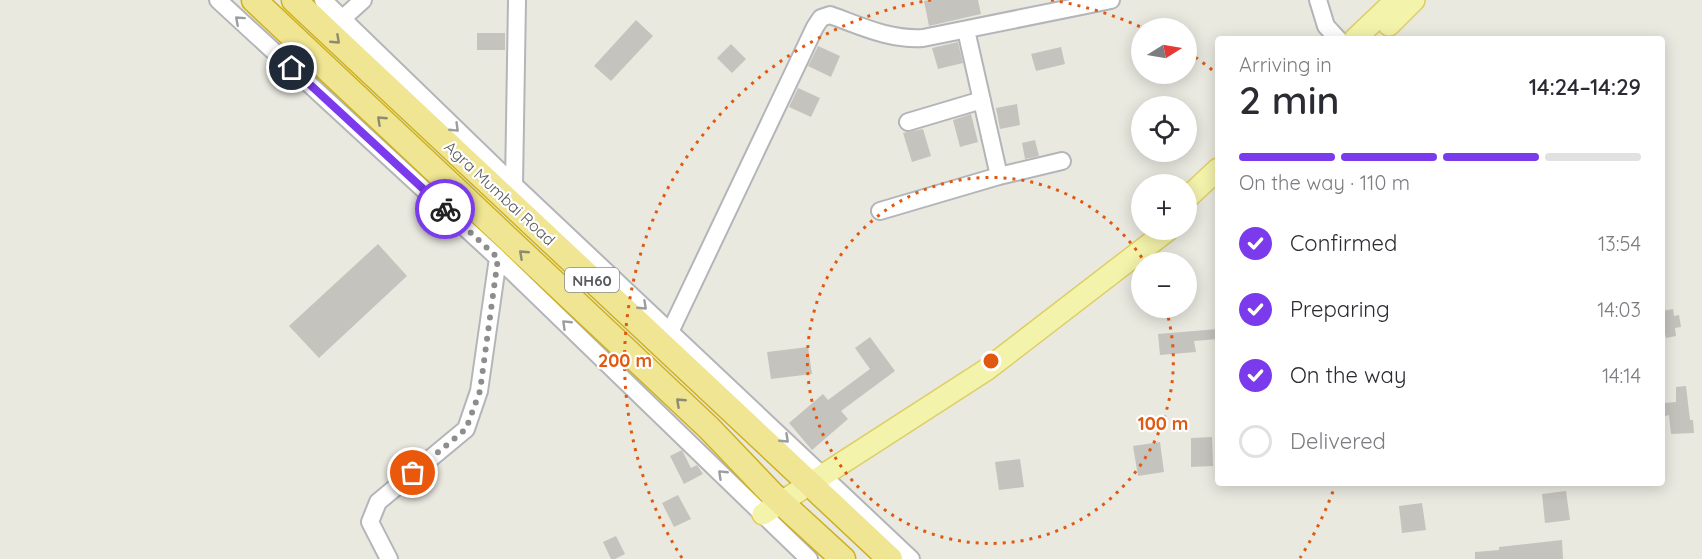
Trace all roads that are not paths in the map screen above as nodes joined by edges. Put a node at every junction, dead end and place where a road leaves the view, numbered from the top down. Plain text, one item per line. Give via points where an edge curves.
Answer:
1 (218, 0) edge
2 (254, 0) edge
3 (294, 0) edge
4 (323, 0) edge
5 (363, 0) edge
6 (517, 0) edge
7 (1111, 0) edge
8 (1318, 0) edge
9 (1396, 0) edge
10 (1414, 0) edge
11 (342, 19) junction
12 (966, 30) junction
13 (1335, 36) edge
14 (1358, 36) edge
15 (1377, 36) edge
16 (982, 100) junction
17 (908, 122) dead end
18 (1062, 161) dead end
19 (1215, 172) edge
20 (999, 176) junction
21 (514, 185) junction
22 (1197, 189) edge
23 (1215, 189) edge
24 (1197, 205) edge
25 (880, 211) dead end
26 (1135, 240) edge
27 (1155, 240) edge
28 (498, 258) junction
29 (670, 332) junction
30 (812, 475) junction
31 (767, 504) junction
32 (389, 559) edge
33 (809, 559) edge
34 (843, 559) edge
35 (890, 559) edge
36 (911, 559) edge

28 -> 1 street
31 -> 2 highway, Agra Mumbai Road / NH60 via 709,428
3 -> 30 highway, Agra Mumbai Road / NH60
4 - 11 street
5 - 11 street
6 - 21 street
7 - 12 street
8 - 13 street via 1326,26
9 - 14 main road
10 - 15 main road
11 -> 21 street
12 - 16 street
12 - 29 street via 905,39 830,15 821,18
16 - 17 street
16 - 20 street
18 - 20 street
19 - 22 main road
20 - 25 street
21 -> 29 street
23 - 24 main road
26 - 30 main road via 982,360
27 - 30 main road via 986,370
31 -> 28 street
28 - 32 street via 480,391 466,429 378,502 370,522
29 -> 30 street
30 - 31 main road
30 - 35 highway, Agra Mumbai Road / NH60
30 - 36 street
31 - 33 street
31 - 34 highway, Agra Mumbai Road / NH60

